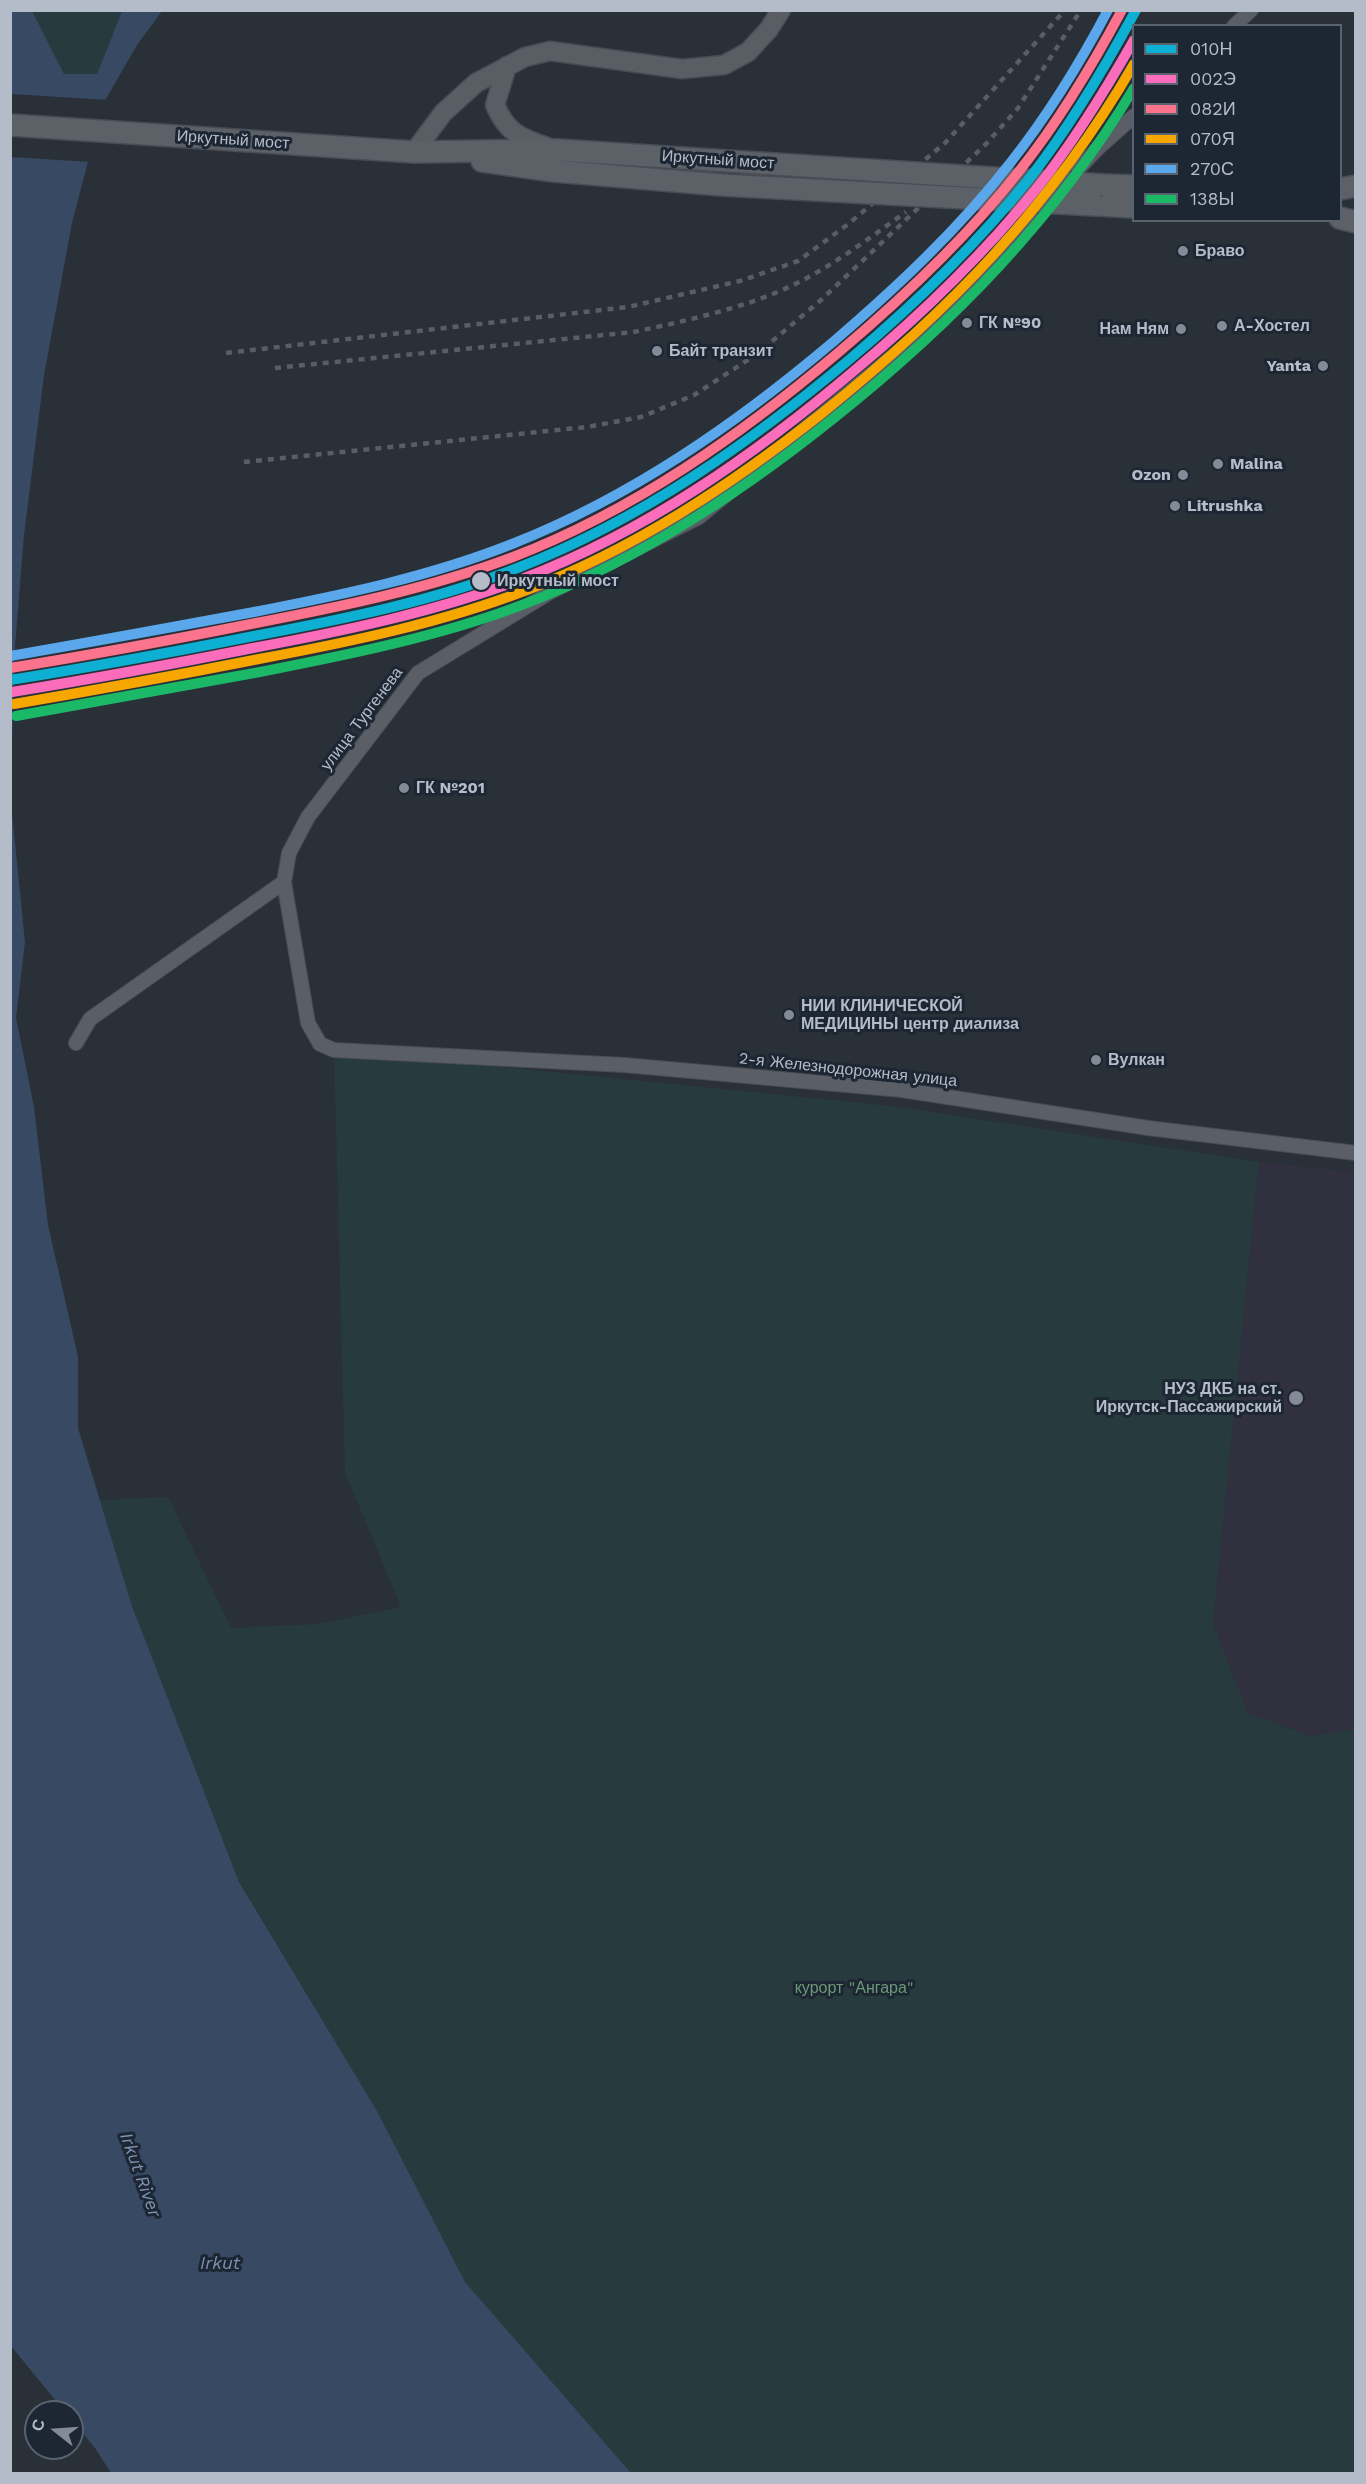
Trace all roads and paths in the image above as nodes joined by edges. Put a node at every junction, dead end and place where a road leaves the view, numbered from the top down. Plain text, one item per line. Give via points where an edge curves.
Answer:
1 (781, 10) edge
2 (1251, 10) edge
3 (1236, 24) edge
4 (507, 66) junction
5 (1132, 118) edge
6 (10, 126) edge
7 (557, 150) junction
8 (414, 152) junction
9 (1132, 186) edge
10 (1132, 207) edge
11 (284, 882) junction
12 (76, 1043) dead end
13 (334, 1050) joint
14 (1356, 1153) edge

1 - 4 main road via 748,52 724,65 682,69 550,51
2 - 3 street
4 - 7 main road via 495,105 502,122 520,138
4 - 8 main road via 476,83 459,98
5 - 11 street, улица Тургенева via 1004,246 962,299 699,517 552,591 418,673 308,817 289,853
6 - 8 main road, Иркутный мост
7 - 8 main road, Иркутный мост
7 - 9 main road, Иркутный мост, bridge
8 - 10 main road, Иркутный мост, bridge via 554,171 722,185
11 - 12 street via 90,1019
11 - 13 street, улица Тургенева via 308,1023 320,1044
13 - 14 street, 2-я Железнодорожная улица via 624,1065 902,1090 1148,1128

